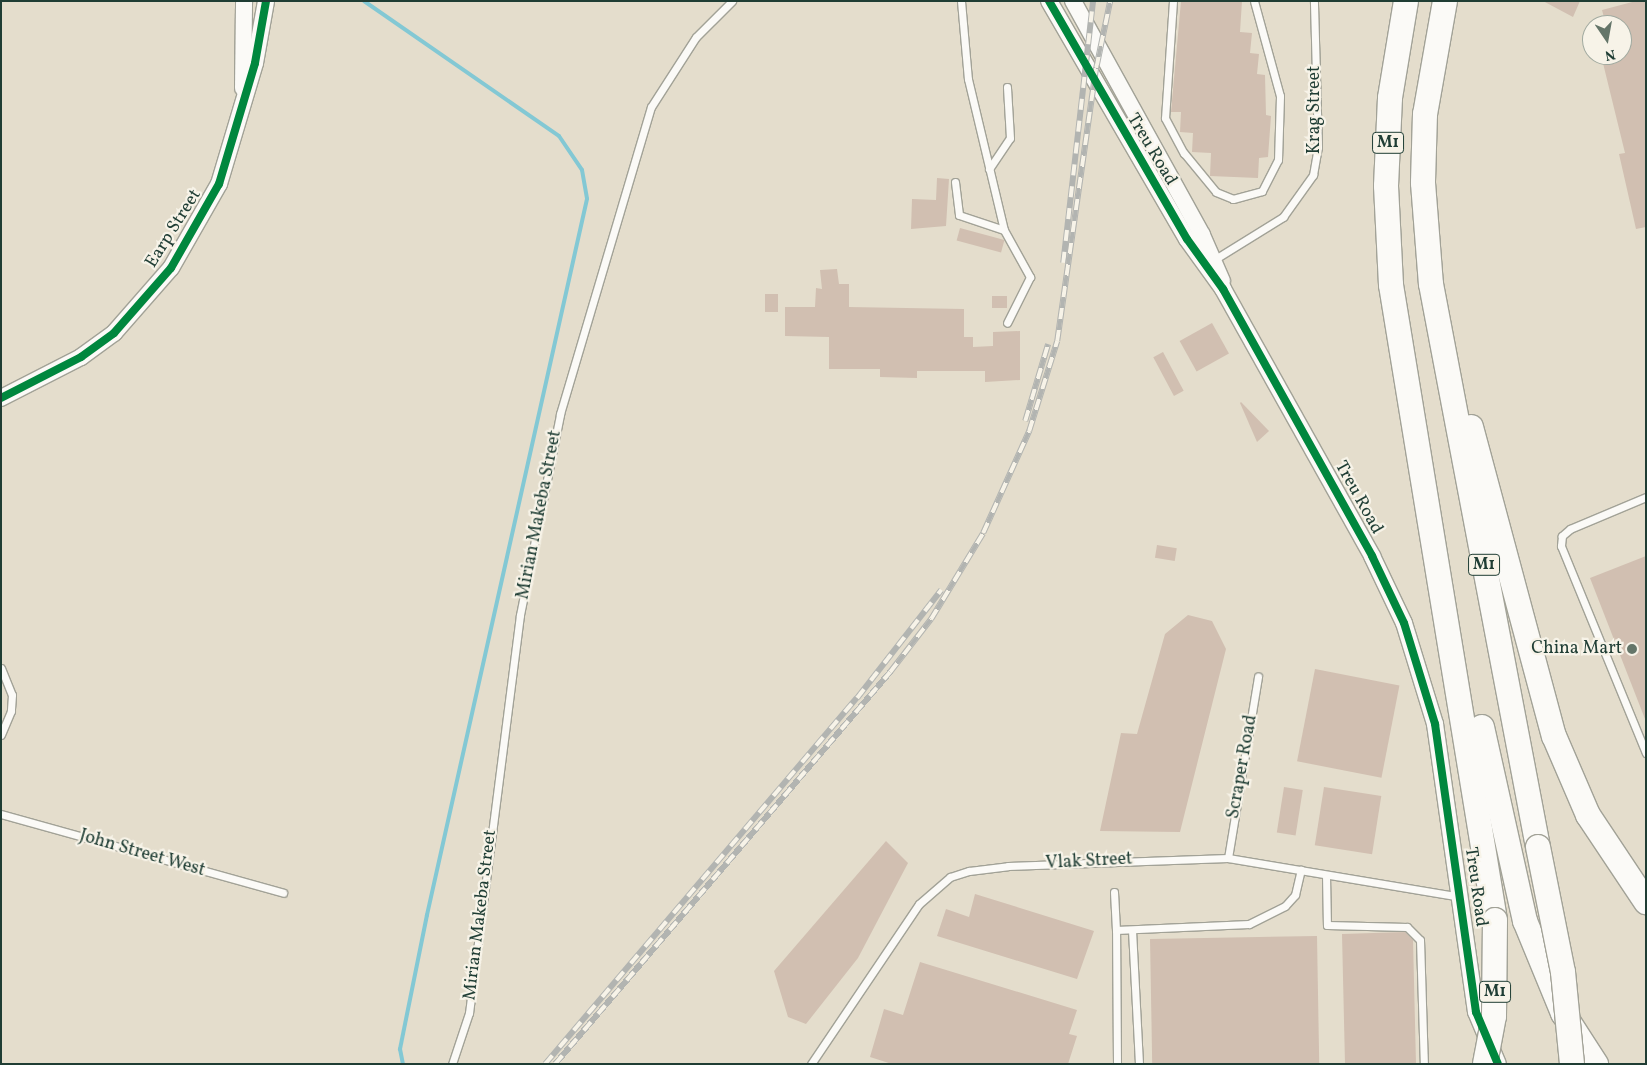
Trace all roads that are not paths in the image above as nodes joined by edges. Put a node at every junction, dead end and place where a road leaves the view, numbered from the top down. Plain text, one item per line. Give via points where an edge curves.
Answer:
1 (244, 1) edge
2 (266, 1) edge
3 (732, 1) edge
4 (962, 1) edge
5 (1049, 1) edge
6 (1073, 1) edge
7 (1173, 1) edge
8 (1254, 1) edge
9 (1314, 1) edge
10 (1406, 1) edge
11 (1445, 1) edge
12 (1008, 87) dead end
13 (244, 100) junction
14 (990, 169) junction
15 (955, 182) dead end
16 (1004, 230) junction
17 (1209, 263) junction
18 (1431, 284) junction
19 (1007, 323) dead end
20 (1, 398) edge
21 (1646, 497) edge
22 (1453, 645) junction
23 (1, 668) edge
24 (1258, 676) dead end
25 (1, 735) edge
26 (1646, 754) edge
27 (1, 814) edge
28 (1228, 858) junction
29 (1301, 870) junction
30 (1326, 875) junction
31 (1114, 892) dead end
32 (284, 893) dead end
33 (1461, 897) junction
34 (1646, 902) edge
35 (1116, 930) junction
36 (1132, 930) junction
37 (452, 1064) edge
38 (811, 1064) edge
39 (1117, 1064) edge
40 (1139, 1064) edge
41 (1424, 1064) edge
42 (1485, 1064) edge
43 (1498, 1064) edge
44 (1572, 1064) edge
45 (1596, 1064) edge

1 - 13 street, Earp Street
2 - 13 street, Earp Street
3 - 37 lane, Mirian Makeba Street via 696,37 651,107 560,414 520,615 469,1013
4 - 14 lane via 968,79
5 - 17 street, Treu Road
6 - 17 street, Treu Road
7 - 8 lane via 1165,118 1184,153 1216,192 1233,199 1262,191 1278,160 1280,96
9 - 17 lane, Krag Street via 1318,147 1313,175 1283,217
10 - 22 highway, M1 via 1390,98 1386,186 1388,250
11 - 18 highway, M1 via 1425,114 1423,182
12 - 14 lane via 1010,138
13 - 20 street, Earp Street via 219,184 170,268 142,304 114,333 81,357
14 - 16 lane
15 - 16 lane via 959,216
16 - 19 lane via 1030,277
17 - 33 street, Treu Road via 1372,556 1413,647 1435,724
18 - 34 highway via 1554,736 1588,815
18 - 44 highway, M1, bridge via 1563,972
21 - 26 lane via 1570,529 1562,536 1561,546
22 - 42 highway, M1, bridge via 1495,920 1494,1016
22 - 45 highway via 1479,716 1525,922 1564,1013
23 - 25 lane via 12,695 11,711
24 - 28 lane, Scraper Road
27 - 32 lane, John Street West
28 - 29 lane, Vlak Street
28 - 38 lane, Vlak Street via 1008,866 950,876 919,904
29 - 30 lane, Vlak Street
29 - 36 lane via 1295,895 1263,919 1230,928
30 - 33 lane, Vlak Street
30 - 41 lane via 1327,926 1407,927 1420,940
31 - 35 lane
33 - 43 street, Treu Road via 1476,1012
35 - 36 lane
35 - 39 lane
36 - 40 lane

